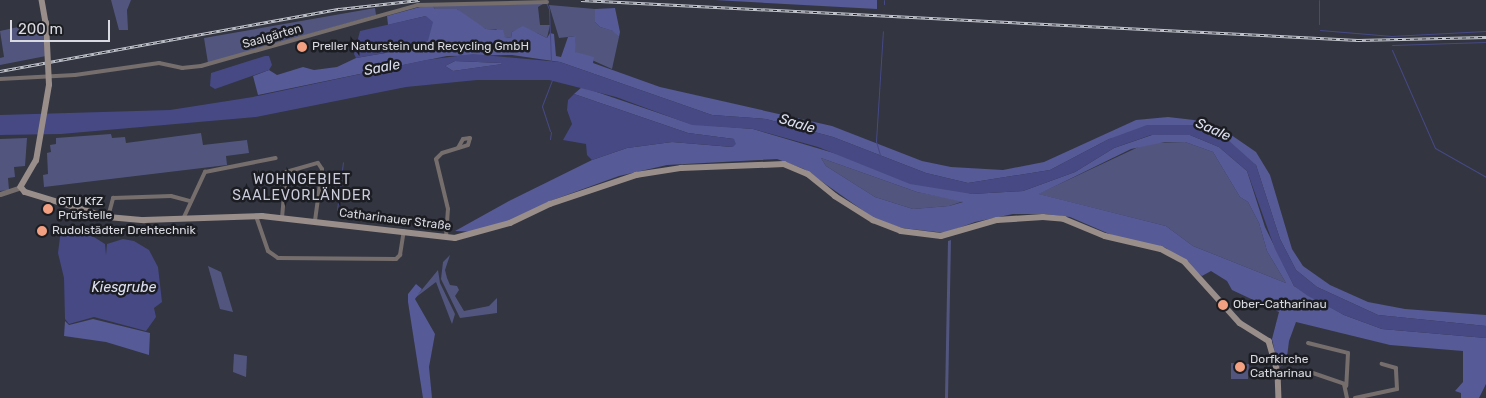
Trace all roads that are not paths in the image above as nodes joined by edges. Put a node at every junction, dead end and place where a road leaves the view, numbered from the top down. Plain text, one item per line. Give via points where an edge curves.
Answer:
1 (42, 0) edge
2 (545, 2) dead end
3 (0, 79) edge
4 (458, 148) dead end
5 (276, 158) dead end
6 (20, 187) junction
7 (0, 194) edge
8 (190, 201) junction
9 (256, 216) junction
10 (108, 217) junction
11 (184, 217) junction
12 (282, 218) junction
13 (315, 221) junction
14 (404, 230) junction
15 (446, 238) junction
16 (1308, 343) dead end
17 (1382, 364) dead end
18 (1307, 371) dead end
19 (1346, 386) junction
20 (1280, 398) edge
21 (1348, 398) edge
22 (1355, 398) edge

1 - 6 main road, bridge via 49,85 36,161
2 - 3 street, Saalgärten via 418,5 201,66 182,68 159,63 82,74
4 - 15 street via 437,155 436,159 448,209
5 - 8 street via 206,172
6 - 7 street
6 - 10 main road, Catharinauer Straße via 30,196
8 - 10 street via 171,196 113,198
8 - 11 street
9 - 11 main road, Catharinauer Straße
9 - 12 main road, Catharinauer Straße
9 - 14 street via 268,252 278,258 396,258 400,255
10 - 11 main road, Catharinauer Straße via 144,220
12 - 13 main road, Catharinauer Straße
12 - 13 street via 286,172 318,163 322,169
13 - 14 main road, Catharinauer Straße
14 - 15 main road, Catharinauer Straße
15 - 20 main road, Catharinauer Straße via 474,234 636,175 681,168 776,163 802,170 873,220 901,231 942,236 1002,219 1055,218 1105,236 1155,246 1185,262 1240,323 1268,341 1278,372
16 - 19 street via 1348,353
17 - 22 street via 1396,368 1397,389
18 - 19 street
19 - 21 street

